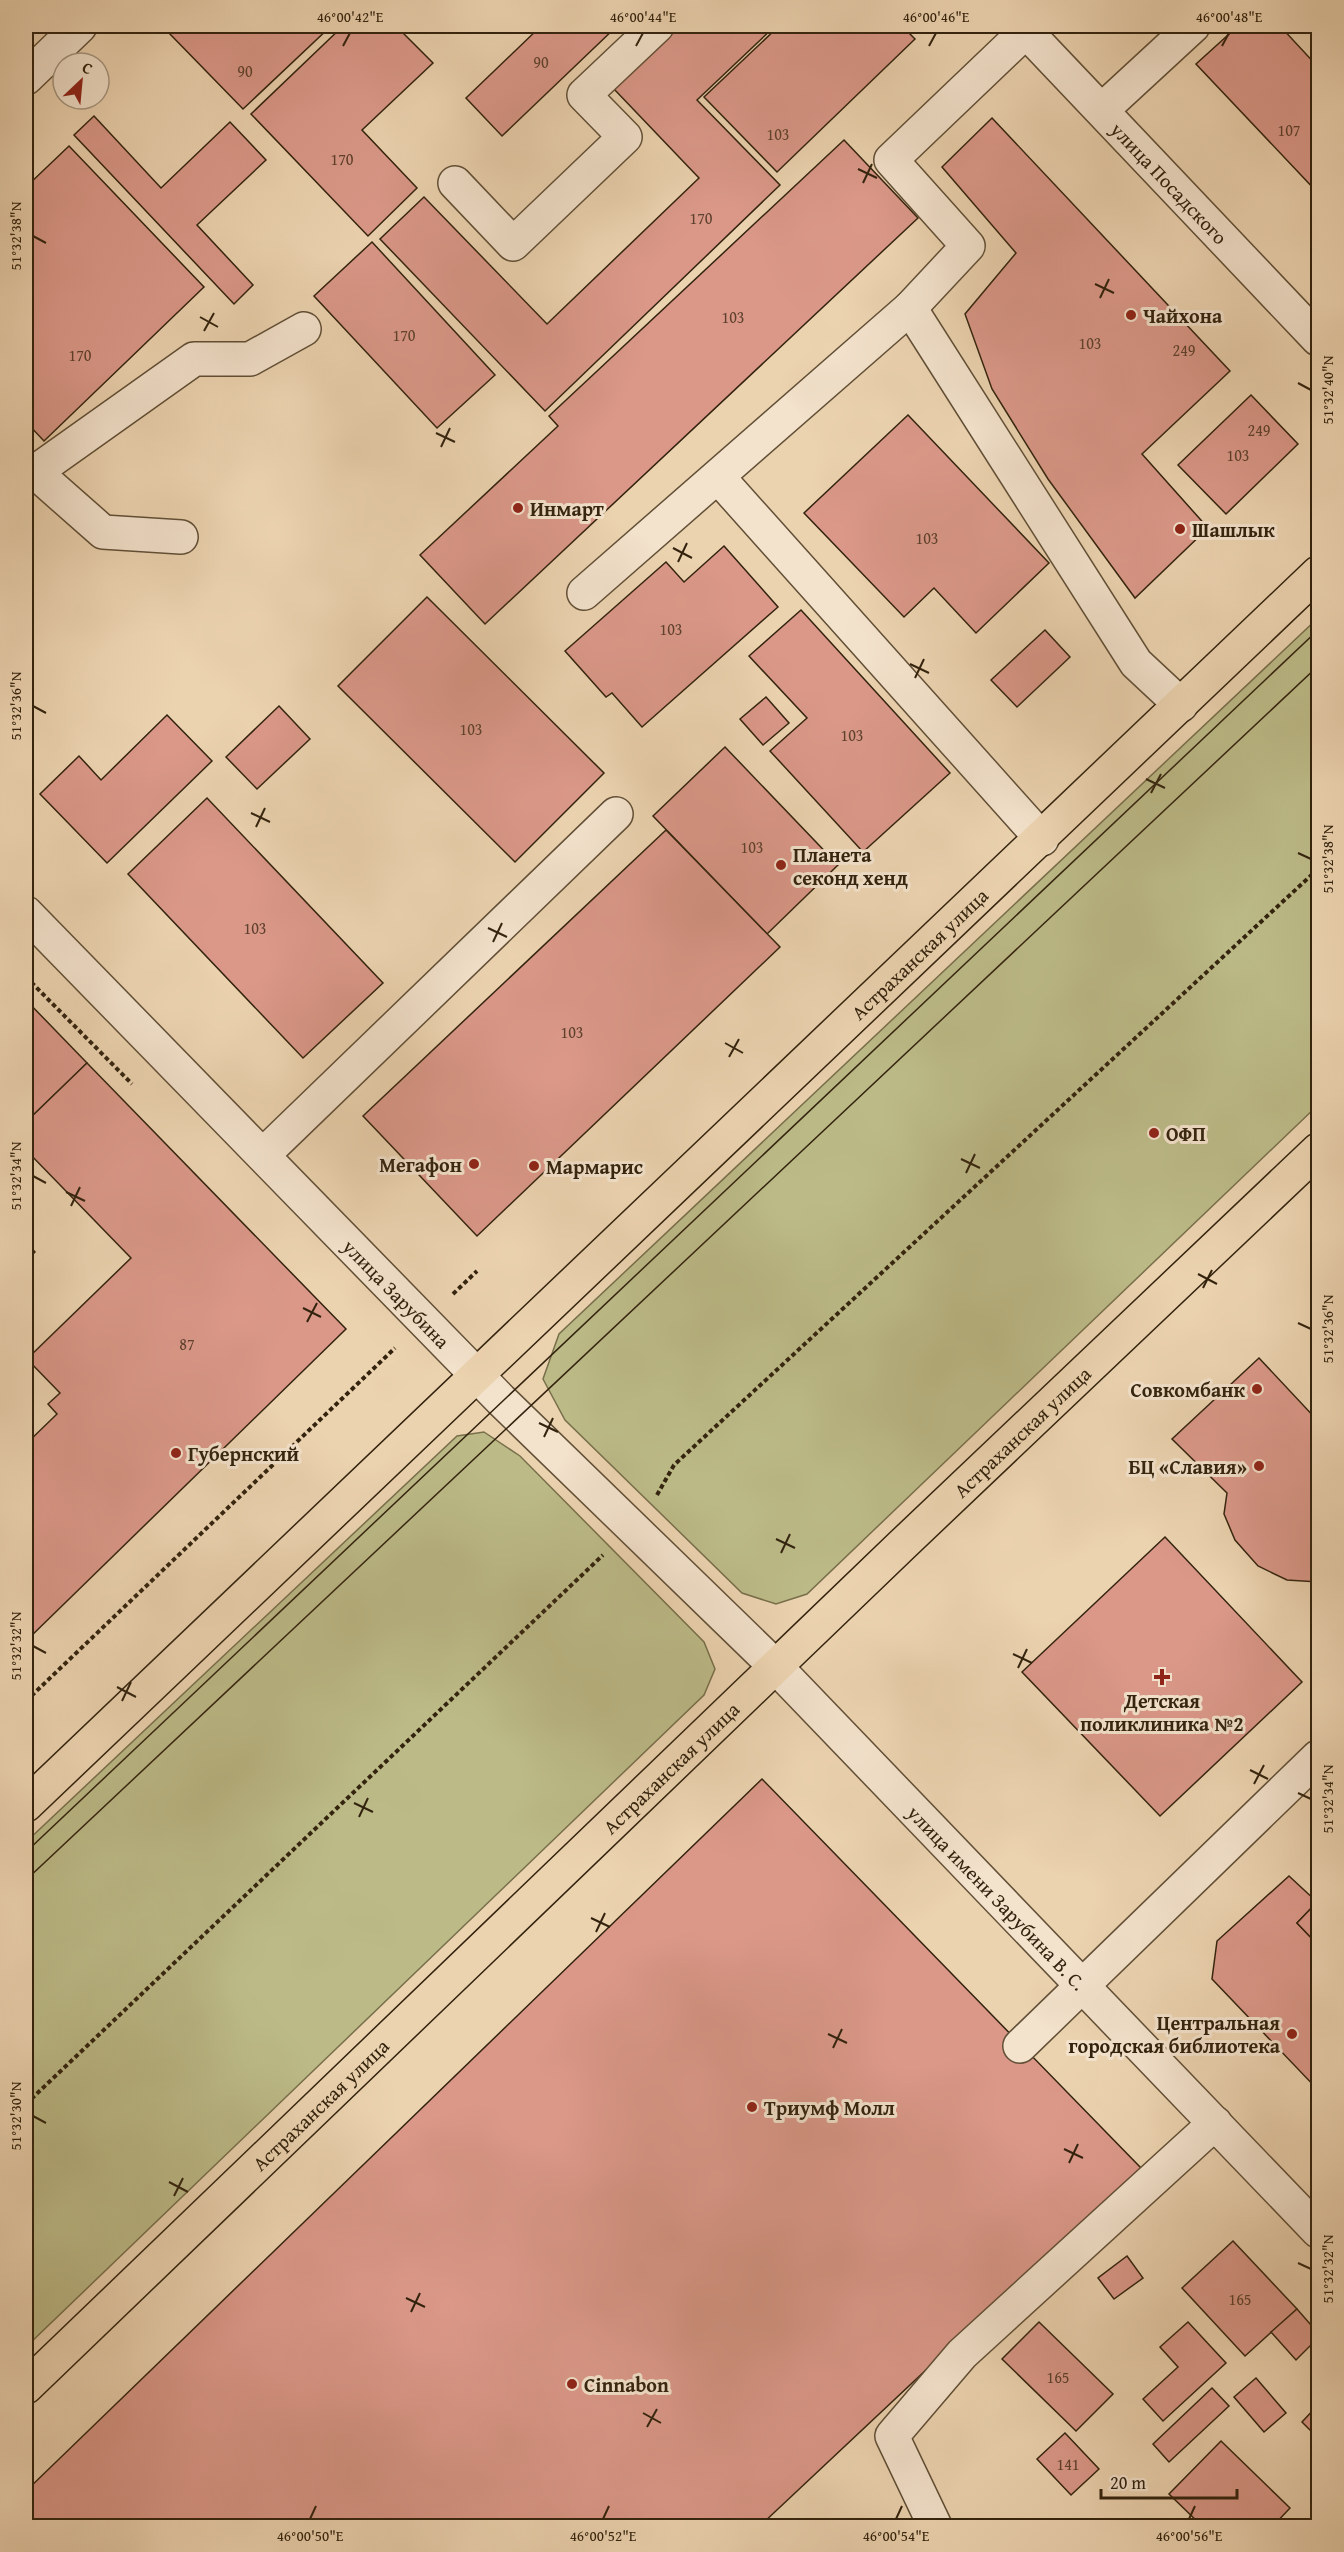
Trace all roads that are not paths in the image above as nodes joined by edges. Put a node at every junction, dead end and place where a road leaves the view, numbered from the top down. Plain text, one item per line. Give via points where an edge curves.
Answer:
1 (80, 26) edge
2 (657, 26) edge
3 (1193, 26) edge
4 (1024, 28) edge
5 (26, 78) edge
6 (1102, 110) junction
7 (455, 183) dead end
8 (910, 308) junction
9 (304, 329) dead end
10 (1318, 339) edge
11 (30, 470) edge
12 (718, 477) junction
13 (181, 537) dead end
14 (1318, 573) edge
15 (584, 593) dead end
16 (1181, 705) junction
17 (616, 814) dead end
18 (1042, 839) junction
19 (26, 913) edge
20 (1318, 1150) edge
21 (263, 1155) junction
22 (479, 1375) junction
23 (776, 1667) junction
24 (1315, 1769) edge
25 (26, 1805) edge
26 (1085, 1985) junction
27 (1020, 2046) dead end
28 (1215, 2123) junction
29 (1318, 2231) edge
30 (26, 2387) edge
31 (935, 2526) edge

1 - 5 street
2 - 7 street via 584,95 625,136 513,244
3 - 6 street
4 - 6 street, улица Посадского
4 - 8 street via 891,160 968,246
6 - 10 street, улица Посадского
8 - 12 street
8 - 16 street via 1137,663
9 - 11 street via 250,359 194,359
11 - 13 street via 103,532
12 - 15 street
12 - 18 street
14 - 16 main road, Астраханская улица
16 - 18 main road, Астраханская улица
17 - 21 street
18 - 22 main road, Астраханская улица
19 - 21 street, улица Зарубина
20 - 23 main road, Астраханская улица
21 - 22 street, улица Зарубина
22 - 23 street, улица Зарубина
22 - 25 main road, Астраханская улица
23 - 26 street, улица имени Зарубина В. С.
23 - 30 main road, Астраханская улица
24 - 26 street
26 - 27 street
26 - 28 street, улица имени Зарубина В. С.
28 - 29 street, улица имени Зарубина В. С.
28 - 31 street via 962,2354 892,2436

